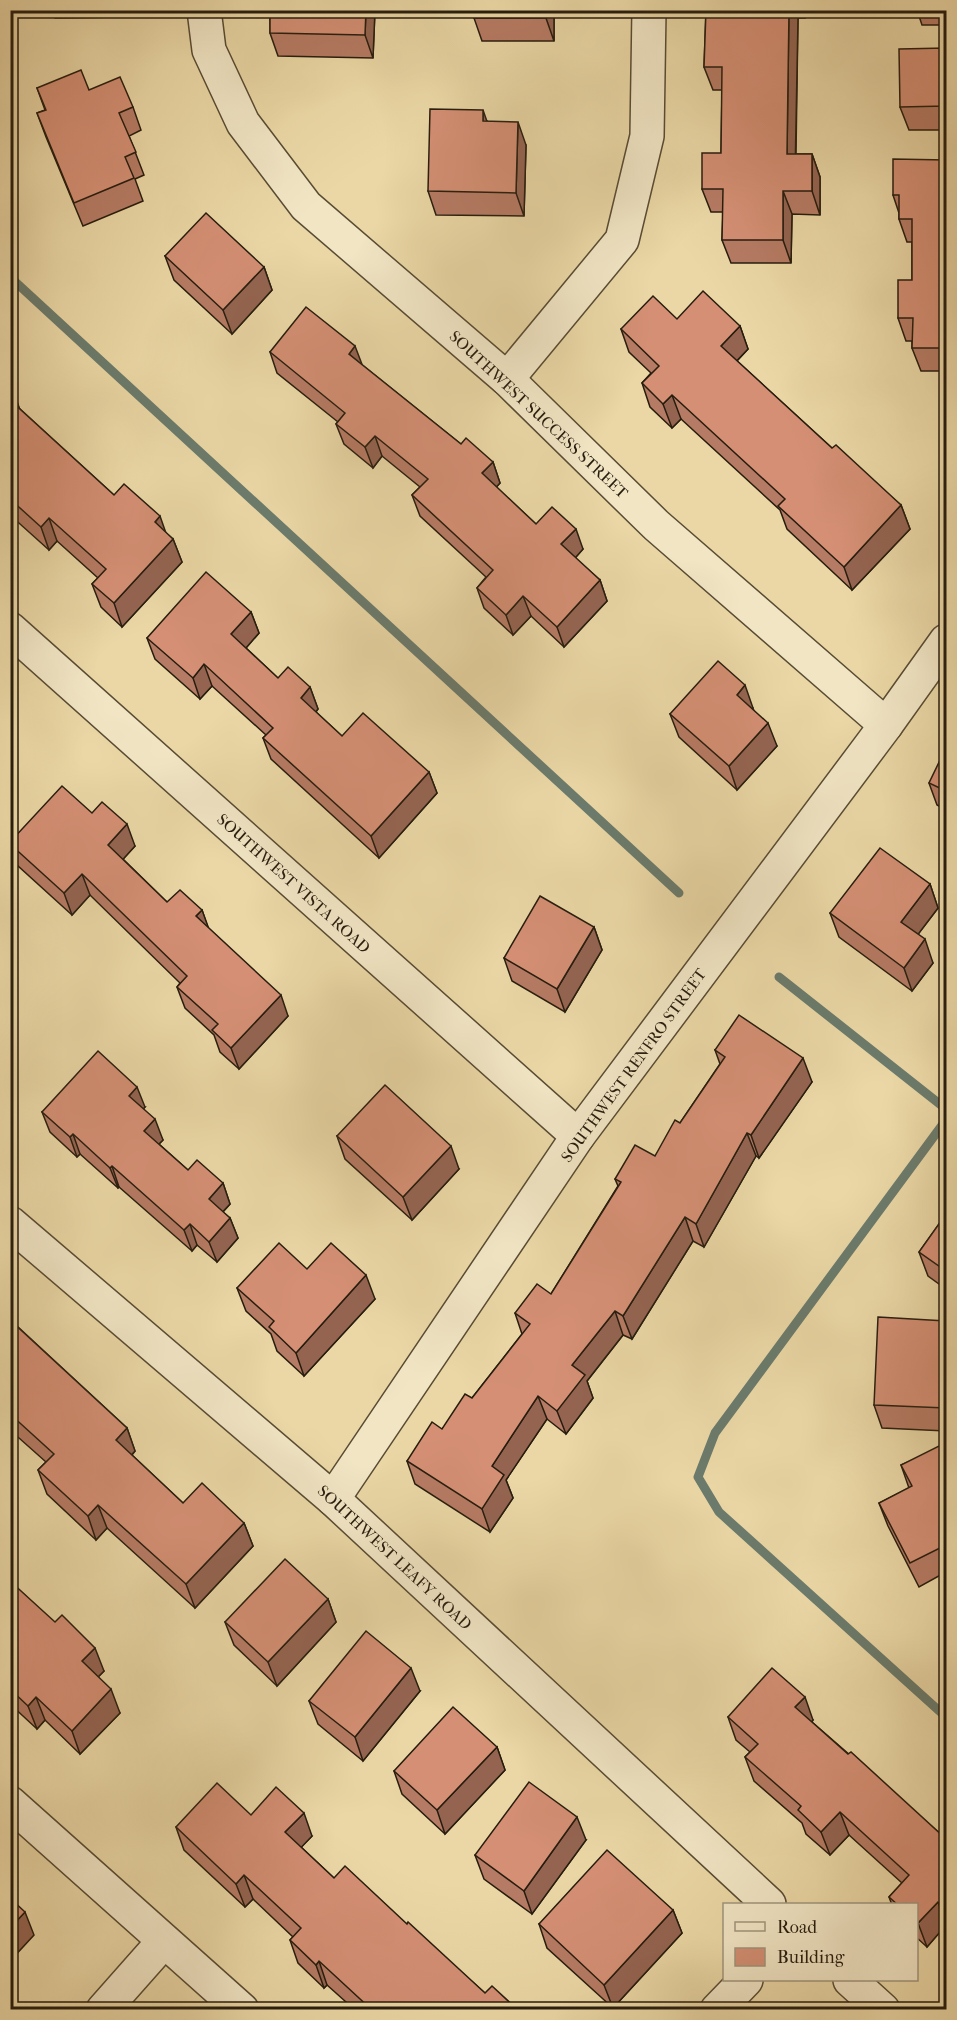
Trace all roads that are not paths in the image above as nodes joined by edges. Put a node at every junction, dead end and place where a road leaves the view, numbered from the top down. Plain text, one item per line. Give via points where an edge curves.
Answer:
1 (204, 10) edge
2 (649, 10) edge
3 (507, 379) junction
4 (10, 629) edge
5 (946, 640) edge
6 (886, 725) junction
7 (578, 1136) junction
8 (10, 1223) edge
9 (333, 1499) junction
10 (10, 1803) edge
11 (767, 1903) edge
12 (164, 1941) junction
13 (745, 1981) edge
14 (851, 1981) edge
15 (103, 2010) edge
16 (242, 2010) edge
17 (717, 2010) edge
18 (883, 2010) edge

1 - 3 street, SOUTHWEST SUCCESS STREET via 209,50 243,123 306,206
2 - 3 street via 646,136 622,240
3 - 6 street, SOUTHWEST SUCCESS STREET via 656,525
4 - 7 street, SOUTHWEST VISTA ROAD
5 - 6 street, SOUTHWEST RENFRO STREET
6 - 7 street, SOUTHWEST RENFRO STREET
7 - 9 street, SOUTHWEST RENFRO STREET
8 - 9 street, SOUTHWEST LEAFY ROAD
9 - 11 street, SOUTHWEST LEAFY ROAD
10 - 12 street
12 - 15 street
12 - 16 street
13 - 17 street
14 - 18 street

